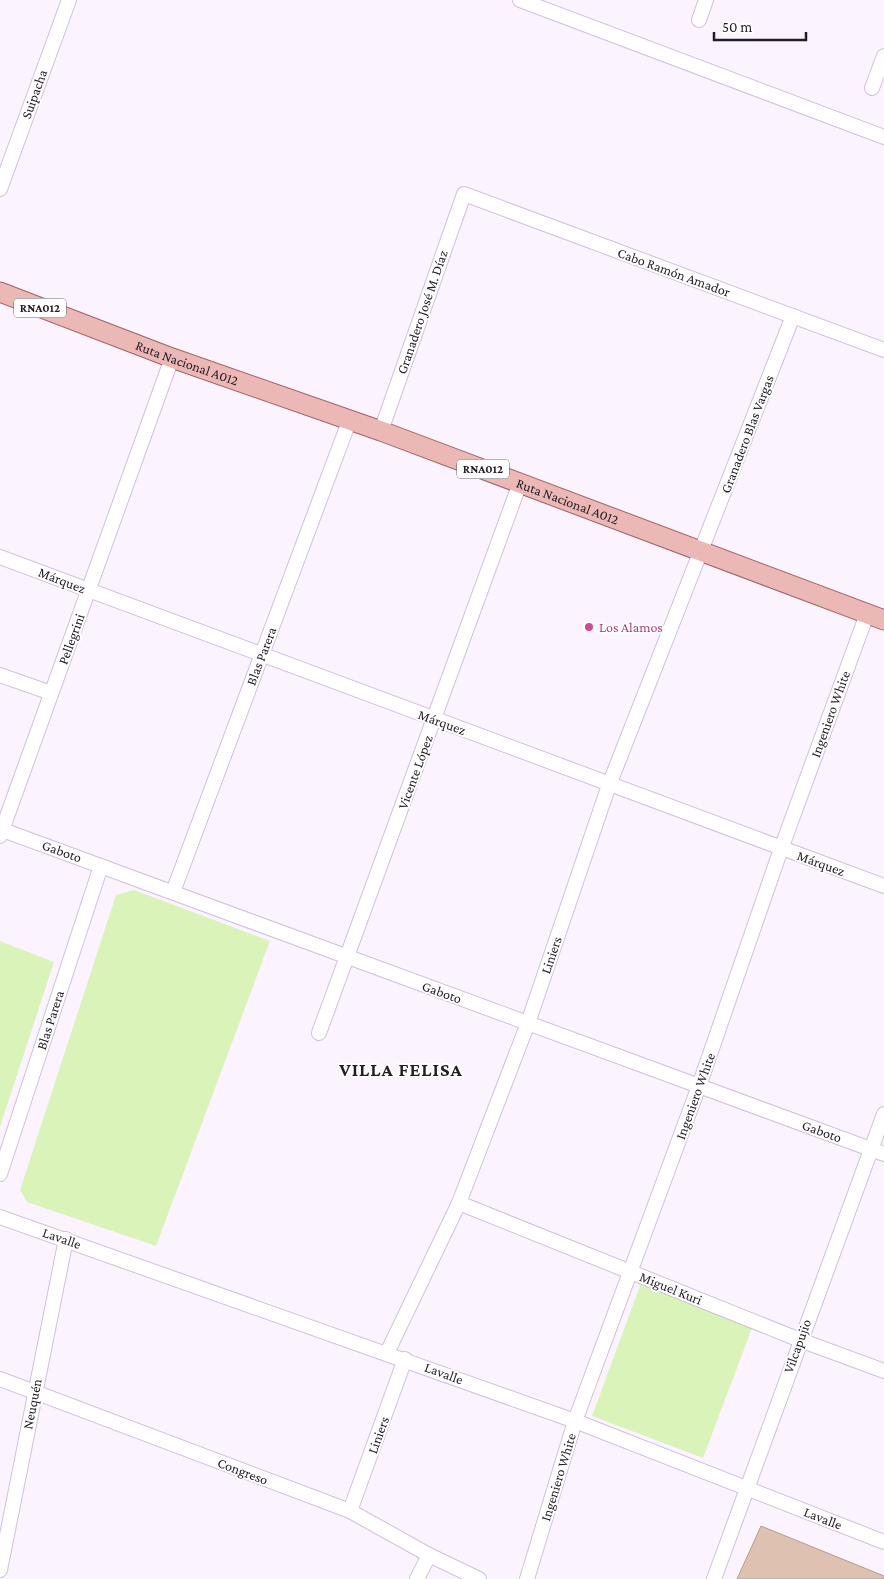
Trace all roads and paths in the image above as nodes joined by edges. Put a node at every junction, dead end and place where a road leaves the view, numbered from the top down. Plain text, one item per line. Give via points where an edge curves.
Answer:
1 (69, 0) edge
2 (520, 0) edge
3 (706, 0) edge
4 (699, 20) dead end
5 (883, 64) edge
6 (872, 88) dead end
7 (884, 137) edge
8 (6, 157) edge
9 (0, 189) edge
10 (464, 194) joint
11 (0, 292) edge
12 (0, 305) edge
13 (793, 316) junction
14 (81, 324) junction
15 (884, 350) edge
16 (172, 358) junction
17 (350, 419) junction
18 (380, 431) junction
19 (520, 483) junction
20 (701, 551) junction
21 (0, 557) edge
22 (88, 590) junction
23 (876, 617) edge
24 (261, 655) junction
25 (0, 676) edge
26 (51, 693) junction
27 (434, 719) junction
28 (609, 785) junction
29 (1, 831) edge
30 (781, 849) junction
31 (101, 866) junction
32 (884, 886) edge
33 (173, 892) junction
34 (347, 956) junction
35 (528, 1024) junction
36 (319, 1033) dead end
37 (699, 1086) junction
38 (884, 1114) edge
39 (870, 1149) junction
40 (884, 1154) edge
41 (0, 1174) edge
42 (459, 1202) junction
43 (0, 1217) edge
44 (66, 1239) junction
45 (630, 1272) junction
46 (800, 1340) junction
47 (387, 1353) junction
48 (405, 1359) junction
49 (884, 1370) edge
50 (0, 1379) edge
51 (34, 1392) junction
52 (575, 1421) junction
53 (746, 1487) junction
54 (350, 1511) junction
55 (884, 1542) edge
56 (2, 1546) edge
57 (429, 1555) junction
58 (0, 1570) edge
59 (417, 1579) edge
60 (479, 1579) edge
61 (527, 1579) edge
62 (714, 1579) edge

1 - 8 street, Suipacha
2 - 7 street
3 - 4 street
5 - 6 street
8 - 9 street, Suipacha
10 - 13 street, Cabo Ramón Amador
10 - 18 street, Granadero José M. Díaz
11 - 14 main road, Ruta Nacional A012 / RNA012
12 - 14 main road, Ruta Nacional A012 / RNA012
13 - 15 street, Cabo Ramón Amador
13 - 20 street, Granadero Blas Vargas
14 - 16 main road, Ruta Nacional A012 / RNA012
16 - 17 main road, Ruta Nacional A012 / RNA012
16 - 22 street, Pellegrini
17 - 18 main road, Ruta Nacional A012 / RNA012
17 - 24 street, Blas Parera
18 - 19 main road, Ruta Nacional A012 / RNA012
19 - 20 main road, Ruta Nacional A012 / RNA012
19 - 27 street, Vicente López
20 - 23 main road, Ruta Nacional A012 / RNA012
20 - 28 street, Liniers
21 - 22 street, Márquez
22 - 24 street, Márquez
22 - 26 street, Pellegrini
23 - 30 street, Ingeniero White
24 - 27 street, Márquez
24 - 33 street, Blas Parera
25 - 26 street
26 - 29 street, Pellegrini
27 - 28 street, Márquez
27 - 34 street, Vicente López
28 - 30 street, Márquez
28 - 35 street, Liniers
29 - 31 street, Gaboto
30 - 32 street, Márquez
30 - 37 street, Ingeniero White
31 - 33 street, Gaboto
31 - 41 street, Blas Parera
33 - 34 street, Gaboto
34 - 35 street, Gaboto
34 - 36 street, Vicente López
35 - 37 street, Gaboto
35 - 42 street, Liniers
37 - 39 street, Gaboto
37 - 45 street, Ingeniero White
38 - 39 street, Vilcapujio
39 - 40 street, Gaboto
39 - 46 street, Vilcapujio
42 - 45 street, Miguel Kuri
42 - 47 street, Liniers
43 - 44 street, Lavalle
44 - 47 street, Lavalle
44 - 51 street, Neuquén
45 - 46 street, Miguel Kuri
45 - 52 street, Ingeniero White
46 - 49 street, Miguel Kuri
46 - 53 street, Vilcapujio
47 - 48 street, Lavalle
48 - 52 street, Lavalle
48 - 54 street, Liniers
50 - 51 street, Congreso
51 - 54 street, Congreso
51 - 56 street, Neuquén
52 - 53 street, Lavalle
52 - 61 street, Ingeniero White
53 - 55 street, Lavalle
53 - 62 street, Vilcapujio
54 - 57 street, Congreso
56 - 58 street, Neuquén
57 - 59 street
57 - 60 street, Congreso

